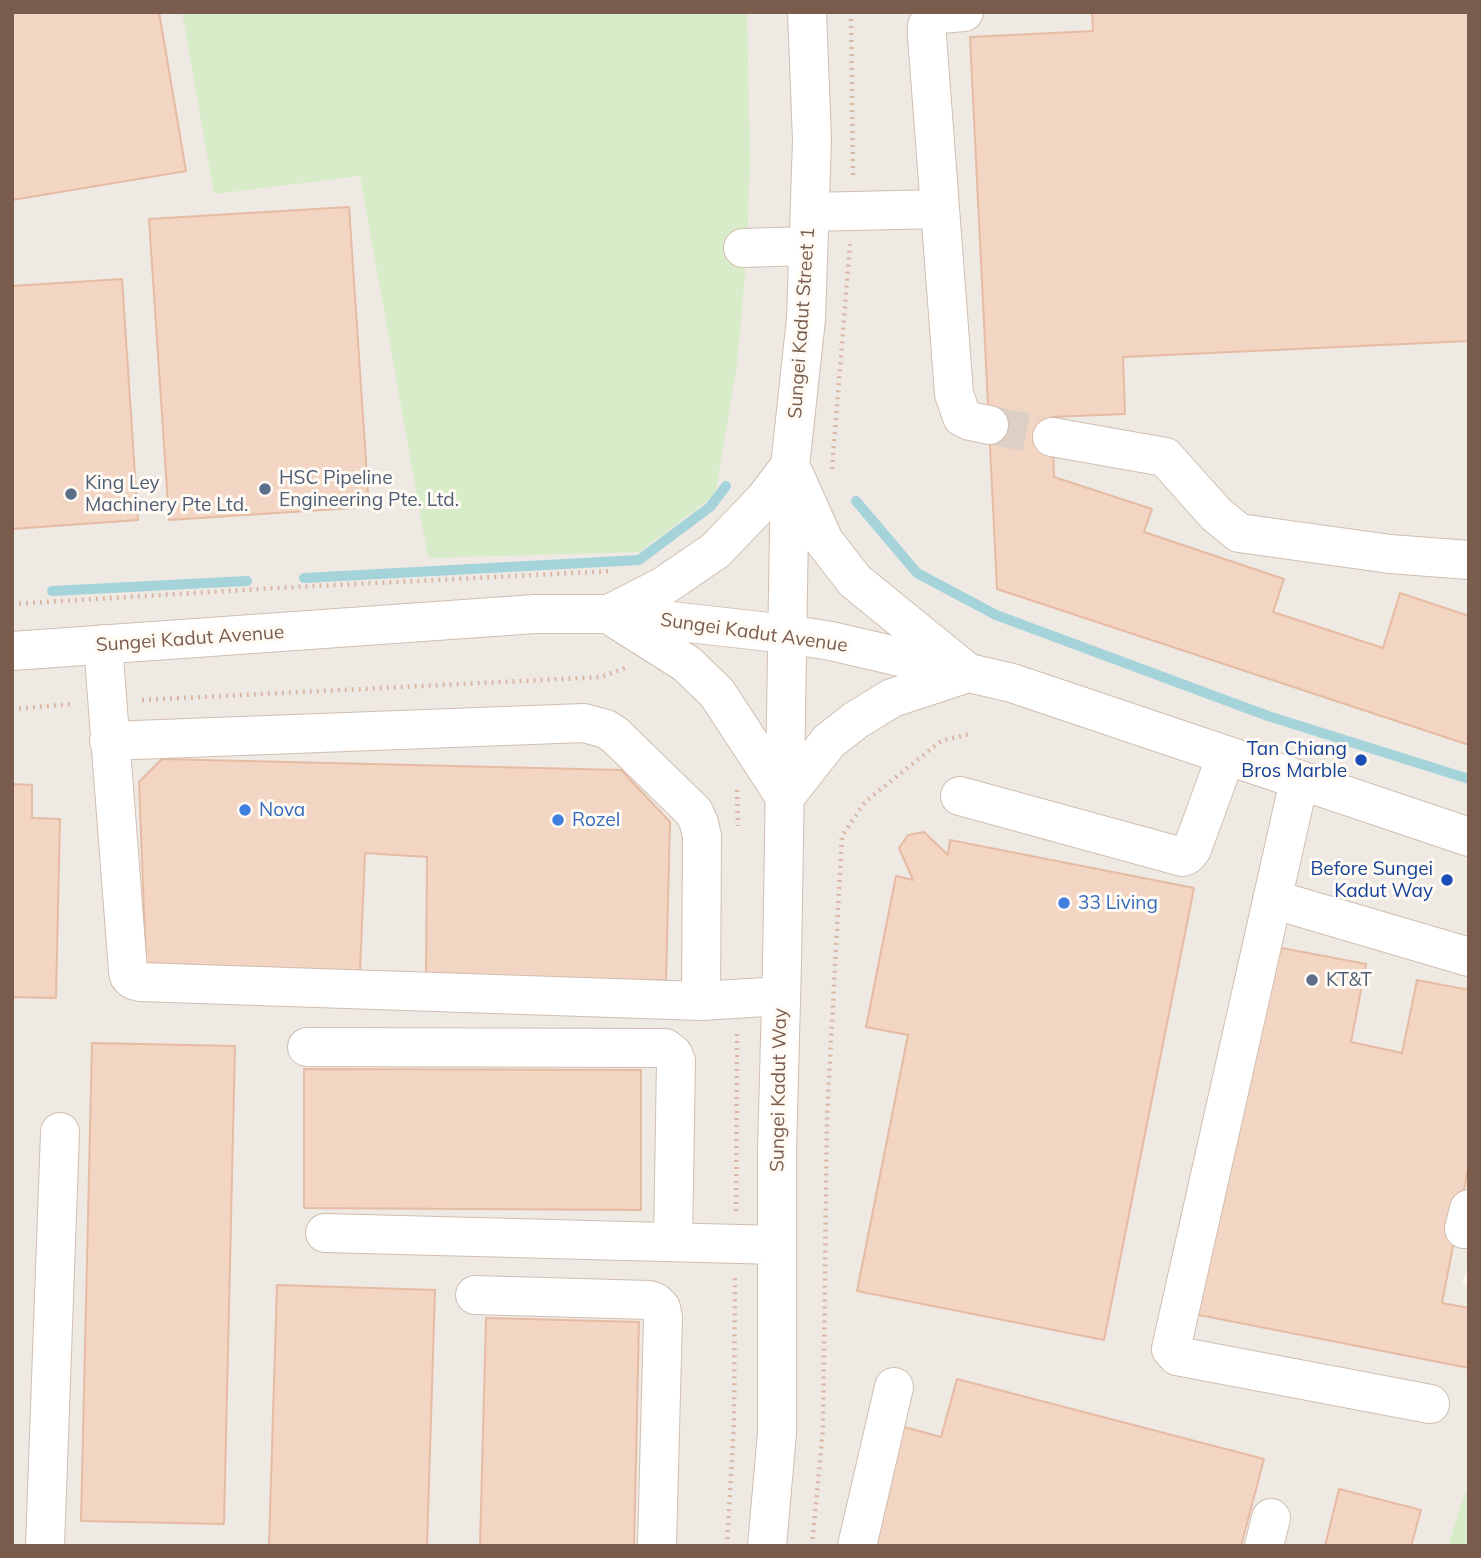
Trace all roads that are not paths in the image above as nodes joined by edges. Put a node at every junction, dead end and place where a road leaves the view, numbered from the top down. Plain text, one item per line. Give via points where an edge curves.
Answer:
1 (807, 12) edge
2 (964, 12) edge
3 (940, 209) junction
4 (809, 229) junction
5 (743, 248) dead end
6 (989, 425) tunnel mouth
7 (1052, 436) tunnel mouth
8 (790, 466) junction
9 (1469, 560) edge
10 (609, 614) junction
11 (787, 634) junction
12 (103, 645) junction
13 (12, 651) edge
14 (968, 673) junction
15 (109, 741) junction
16 (1226, 756) junction
17 (1299, 781) junction
18 (960, 796) dead end
19 (785, 797) junction
20 (1469, 837) edge
21 (1272, 899) junction
22 (1469, 957) edge
23 (781, 996) junction
24 (719, 1000) junction
25 (307, 1047) dead end
26 (60, 1132) dead end
27 (325, 1233) dead end
28 (673, 1242) junction
29 (777, 1245) junction
30 (475, 1295) dead end
31 (894, 1387) dead end
32 (1430, 1404) dead end
33 (45, 1546) edge
34 (657, 1546) edge
35 (767, 1546) edge
36 (857, 1546) edge

1 - 4 street, Sungei Kadut Street 1 via 812,140
2 - 3 street via 940,14 927,26
3 - 4 street via 853,211
3 - 6 street via 954,394 962,417
4 - 5 street
4 - 8 street, Sungei Kadut Street 1 via 806,319
7 - 9 street via 1165,457 1239,533
8 - 10 street via 715,551 662,587
8 - 11 street, Sungei Kadut Street 1
8 - 14 street via 824,541 855,581
10 - 11 street, Sungei Kadut Avenue
10 - 12 street, Sungei Kadut Avenue via 535,614
10 - 19 street via 687,664 717,694
11 - 14 street, Sungei Kadut Avenue
11 - 19 street, Sungei Kadut Way
12 - 13 street, Sungei Kadut Avenue
12 - 15 street
14 - 16 street, Sungei Kadut Avenue via 1012,683
14 - 19 street via 891,698 856,720 829,741
15 - 24 street via 584,723 606,729 694,812 699,823
15 - 24 street via 128,971 133,980
16 - 17 street, Sungei Kadut Avenue
16 - 18 street via 1192,849 1182,857
17 - 20 street, Sungei Kadut Avenue
17 - 21 street
19 - 23 street, Sungei Kadut Way
21 - 22 street
21 - 32 street via 1171,1349 1177,1356
23 - 24 street
23 - 29 street, Sungei Kadut Way
25 - 28 street via 665,1048 677,1061
26 - 33 street
27 - 28 street
28 - 29 street
29 - 35 street, Sungei Kadut Way via 777,1433
30 - 34 street via 649,1300 661,1308
31 - 36 street

